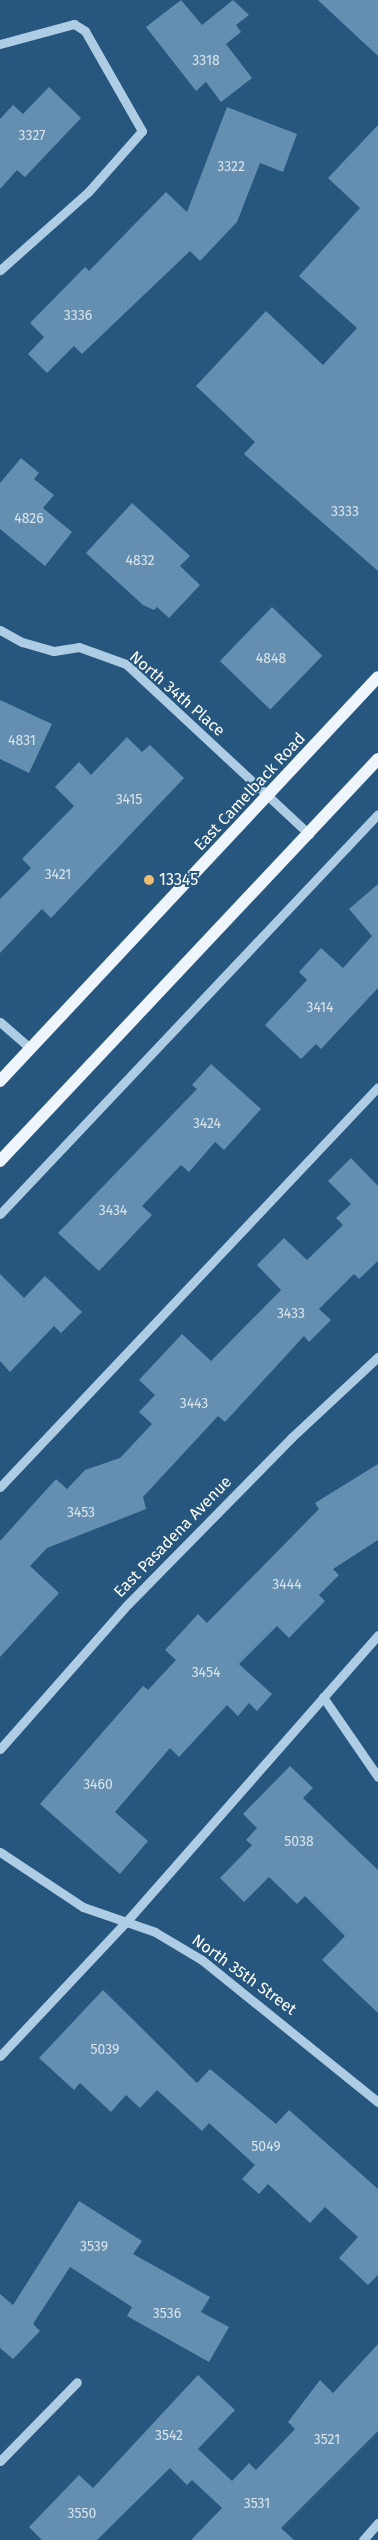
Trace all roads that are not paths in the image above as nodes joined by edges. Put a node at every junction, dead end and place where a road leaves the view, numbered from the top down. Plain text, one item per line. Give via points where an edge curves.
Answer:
1 (0, 44) edge
2 (0, 270) edge
3 (0, 630) edge
4 (376, 683) edge
5 (378, 759) edge
6 (270, 796) junction
7 (378, 814) edge
8 (309, 834) junction
9 (0, 1022) edge
10 (31, 1049) junction
11 (0, 1081) edge
12 (378, 1087) edge
13 (0, 1161) edge
14 (0, 1214) edge
15 (378, 1357) edge
16 (0, 1487) edge
17 (378, 1635) edge
18 (323, 1696) junction
19 (0, 1749) edge
20 (378, 1777) edge
21 (0, 1852) edge
22 (126, 1922) junction
23 (0, 2056) edge
24 (378, 2102) edge
25 (78, 2382) dead end
26 (0, 2461) edge
27 (378, 2523) edge
28 (363, 2540) edge

1 - 2 street via 74,24 85,31 142,131 88,192
3 - 6 street, North 34th Place via 22,642 54,650 79,647 126,664
4 - 6 main road, East Camelback Road
5 - 8 main road
6 - 8 street, North 34th Place
6 - 10 main road, East Camelback Road
7 - 14 street
8 - 13 main road
9 - 10 street
10 - 11 main road, East Camelback Road
12 - 16 street
15 - 19 street, East Pasadena Avenue via 291,1438 142,1590
17 - 18 street
18 - 20 street
18 - 22 street
21 - 22 street, North 35th Street via 83,1907
22 - 23 street
22 - 24 street, North 35th Street via 156,1932 202,1960
25 - 26 street
27 - 28 street

